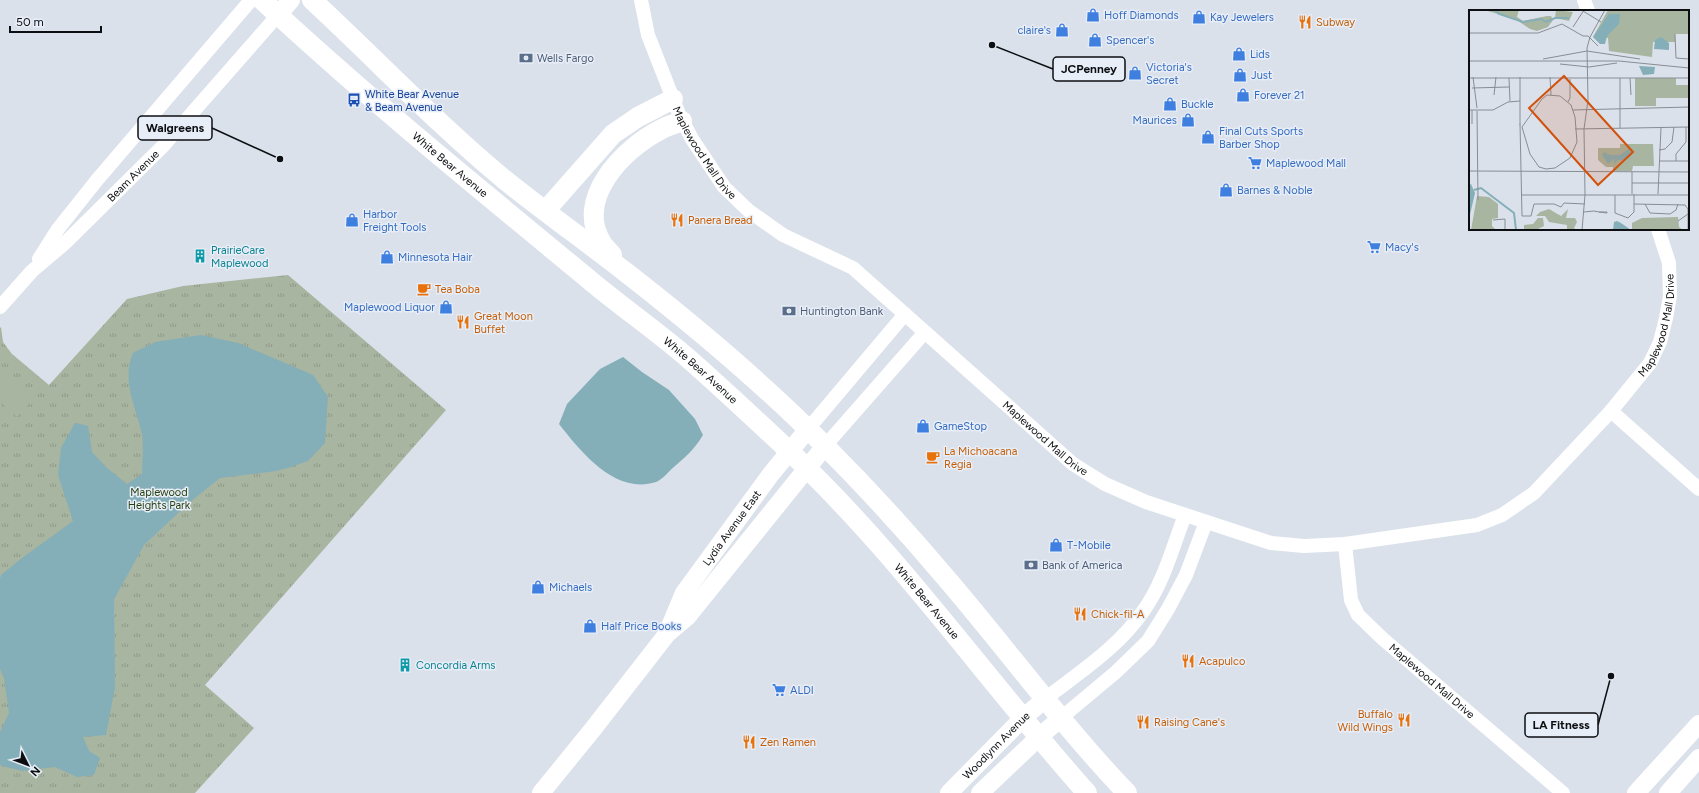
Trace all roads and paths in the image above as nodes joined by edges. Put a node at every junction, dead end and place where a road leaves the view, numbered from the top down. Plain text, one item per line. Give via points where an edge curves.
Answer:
1 (251, 0) edge
2 (262, 0) edge
3 (291, 0) edge
4 (312, 0) edge
5 (641, 0) edge
6 (1584, 0) edge
7 (1588, 10) edge
8 (278, 15) junction
9 (673, 99) junction
10 (682, 121) junction
11 (546, 210) junction
12 (1658, 230) edge
13 (32, 271) junction
14 (629, 274) junction
15 (0, 307) edge
16 (905, 314) junction
17 (925, 332) junction
18 (1610, 411) junction
19 (808, 429) junction
20 (825, 446) junction
21 (789, 451) junction
22 (806, 468) junction
23 (1699, 489) edge
24 (1185, 515) junction
25 (1206, 522) junction
26 (1345, 544) junction
27 (666, 634) junction
28 (1045, 699) junction
29 (1023, 718) junction
30 (1061, 718) junction
31 (1699, 724) edge
32 (1039, 737) junction
33 (1699, 758) edge
34 (541, 793) edge
35 (949, 793) edge
36 (980, 793) edge
37 (1087, 793) edge
38 (1127, 793) edge
39 (1563, 793) edge
40 (1636, 793) edge
41 (1668, 793) edge

1 - 13 street, Beam Avenue via 97,180 58,229
2 - 8 main road, White Bear Avenue
3 - 8 street, Beam Avenue
4 - 11 main road via 469,149 506,181
5 - 9 street, Maplewood Mall Drive via 648,35
6 - 7 street
8 - 13 street, Beam Avenue via 164,145 65,243
8 - 21 main road, White Bear Avenue via 384,110 584,276 689,359
9 - 10 street, Maplewood Mall Drive
9 - 11 main road via 612,134
10 - 14 main road via 660,130 624,156 603,182 596,198 594,214 602,242
10 - 16 street, Maplewood Mall Drive via 724,187 749,212 783,235 853,268
11 - 14 main road
12 - 18 street, Maplewood Mall Drive via 1669,263 1670,296 1660,342 1650,363
13 - 15 street, Beam Avenue
14 - 19 main road via 713,342
16 - 17 street, Maplewood Mall Drive
16 - 19 street
17 - 20 street
17 - 24 street, Maplewood Mall Drive via 1073,464 1105,484
18 - 23 street
18 - 26 street, Maplewood Mall Drive via 1534,493 1502,515 1477,525
19 - 20 main road
19 - 21 street, Lydia Avenue East
20 - 22 street, Lydia Avenue East
20 - 28 main road via 946,577
21 - 22 main road, White Bear Avenue
21 - 27 street, Lydia Avenue East via 684,592
22 - 27 street, Lydia Avenue East via 687,617
22 - 29 main road, White Bear Avenue via 929,601
24 - 25 street, Maplewood Mall Drive
24 - 28 street via 1163,574 1145,610 1120,639
25 - 26 street, Maplewood Mall Drive via 1271,543 1304,546
25 - 30 street via 1186,575 1148,641
26 - 39 street, Maplewood Mall Drive via 1351,600 1358,614 1383,639
27 - 34 street, Lydia Avenue East
28 - 29 street, Woodlynn Avenue
28 - 30 main road
29 - 32 main road, White Bear Avenue
29 - 35 street, Woodlynn Avenue
30 - 32 street, Woodlynn Avenue
30 - 38 main road
31 - 40 street
32 - 36 street, Woodlynn Avenue
32 - 37 main road, White Bear Avenue
33 - 41 street

